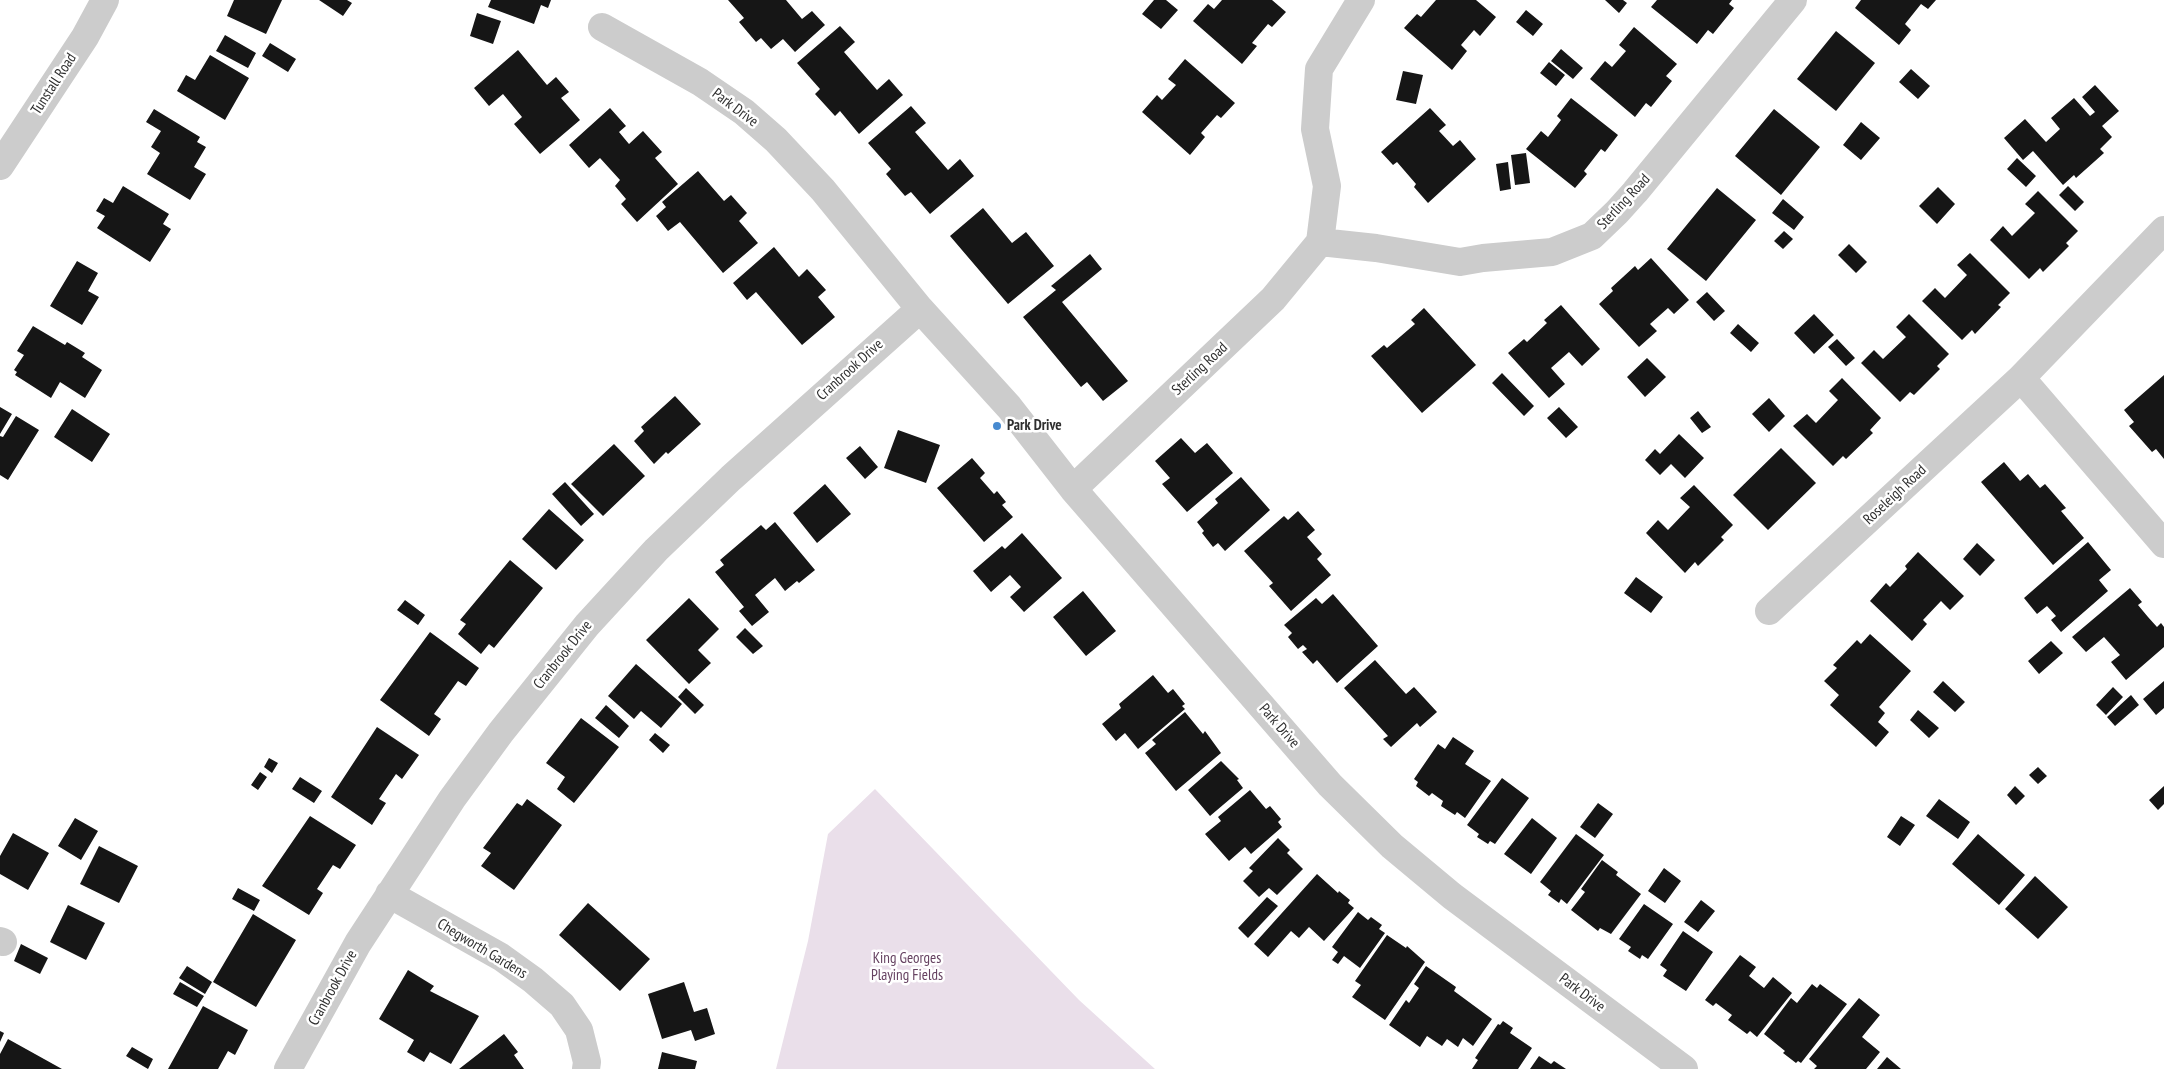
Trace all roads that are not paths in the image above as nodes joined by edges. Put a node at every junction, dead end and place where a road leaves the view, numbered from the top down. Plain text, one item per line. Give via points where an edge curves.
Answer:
1 (105, 0) edge
2 (1361, 0) edge
3 (1793, 0) edge
4 (602, 27) dead end
5 (0, 166) edge
6 (2164, 230) edge
7 (1320, 242) junction
8 (920, 309) junction
9 (2021, 378) junction
10 (1073, 489) junction
11 (2164, 544) edge
12 (1769, 612) dead end
13 (389, 894) junction
14 (288, 1069) edge
15 (586, 1069) edge
16 (1684, 1069) edge

1 - 5 street, Tunstall Road via 85,37
2 - 7 street via 1319,69 1315,130 1327,186
3 - 7 street, Sterling Road via 1635,192 1592,236 1552,252 1460,262
4 - 8 street, Park Drive via 700,82 744,112 776,140 823,190
6 - 9 street, Roseleigh Road
7 - 10 street, Sterling Road via 1273,299
8 - 10 street, Park Drive via 1009,407
8 - 13 street, Cranbrook Drive via 788,426 656,550 587,625 501,732
9 - 11 street
9 - 12 street, Roseleigh Road
10 - 16 street, Park Drive via 1330,785 1392,846 1452,896
13 - 14 street, Cranbrook Drive
13 - 15 street, Chegworth Gardens via 501,957 562,1005 579,1030

